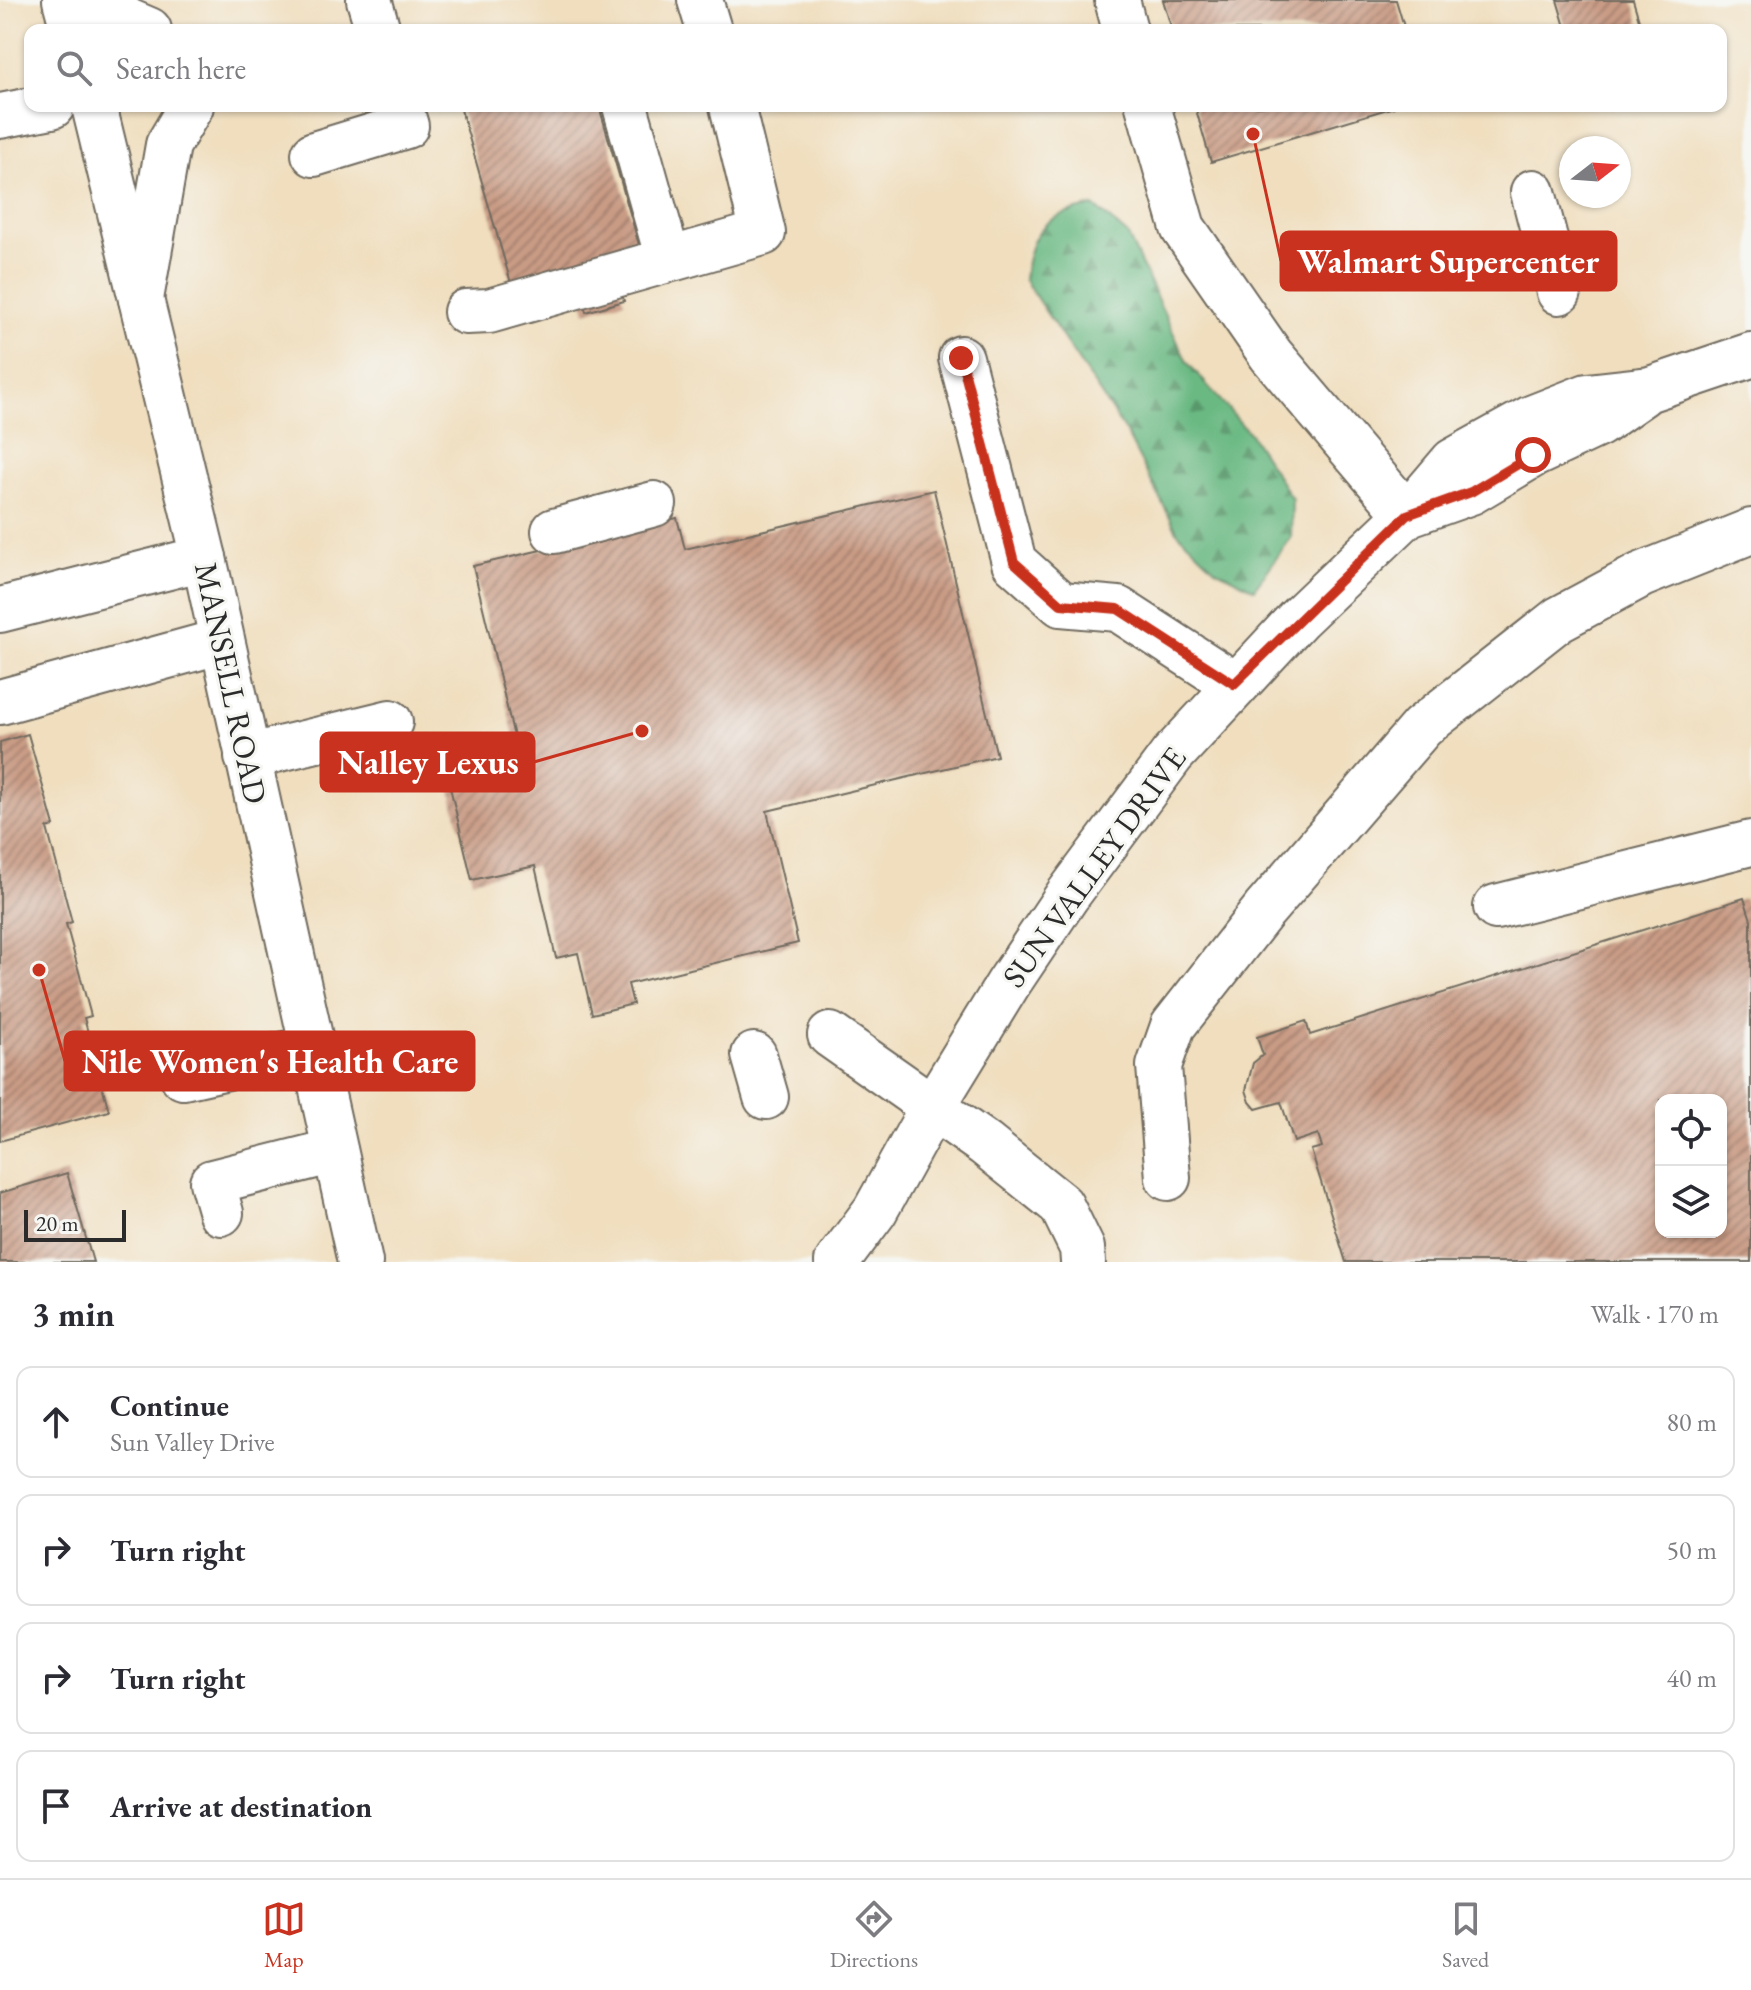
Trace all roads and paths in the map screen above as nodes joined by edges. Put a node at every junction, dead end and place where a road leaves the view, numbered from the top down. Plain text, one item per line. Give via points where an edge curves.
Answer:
1 (65, 0) edge
2 (98, 0) edge
3 (369, 0) edge
4 (700, 0) edge
5 (1117, 0) edge
6 (71, 24) edge
7 (135, 24) edge
8 (376, 24) edge
9 (707, 24) edge
10 (1123, 24) edge
11 (24, 111) edge
12 (95, 112) edge
13 (187, 112) edge
14 (402, 112) edge
15 (627, 112) edge
16 (733, 112) edge
17 (1150, 112) edge
18 (0, 116) edge
19 (314, 154) dead end
20 (1533, 192) dead end
21 (668, 259) junction
22 (1559, 292) dead end
23 (141, 299) junction
24 (466, 312) dead end
25 (1751, 355) edge
26 (961, 358) dead end
27 (654, 504) dead end
28 (1407, 515) junction
29 (554, 531) dead end
30 (1751, 531) edge
31 (204, 558) junction
32 (0, 610) edge
33 (222, 641) junction
34 (1234, 684) junction
35 (0, 702) edge
36 (390, 722) dead end
37 (247, 757) junction
38 (1751, 843) edge
39 (1496, 907) dead end
40 (830, 1035) dead end
41 (312, 1048) junction
42 (754, 1055) dead end
43 (183, 1077) dead end
44 (766, 1097) dead end
45 (932, 1108) junction
46 (335, 1151) junction
47 (1168, 1178) dead end
48 (221, 1213) dead end
49 (360, 1262) edge
50 (837, 1262) edge
51 (1083, 1262) edge

1 - 6 street
2 - 7 street
3 - 8 street
4 - 9 street
5 - 10 street
11 - 18 street
12 - 23 street, MANSELL ROAD
13 - 23 street via 168,145
14 - 19 street via 406,126
15 - 21 street
16 - 21 street via 763,233
17 - 28 street via 1183,228 1271,355
20 - 22 street
21 - 24 street via 489,311
23 - 31 street, MANSELL ROAD
25 - 28 street, SUN VALLEY DRIVE via 1650,389 1599,424 1471,492
26 - 34 street via 1014,562 1061,604 1118,609
27 - 29 street
28 - 34 street, SUN VALLEY DRIVE
30 - 47 street via 1641,575 1559,619 1422,727 1264,910 1173,1026 1159,1066
31 - 32 street
31 - 33 street, MANSELL ROAD
33 - 35 street
33 - 37 street, MANSELL ROAD
34 - 45 street, SUN VALLEY DRIVE via 1172,755 1067,896
36 - 37 street
37 - 41 street, MANSELL ROAD
38 - 39 street
40 - 45 street
41 - 43 street
41 - 46 street, MANSELL ROAD
42 - 44 street
45 - 50 street, SUN VALLEY DRIVE via 875,1211
45 - 51 street via 1061,1205 1082,1248
46 - 48 street via 212,1182
46 - 49 street, MANSELL ROAD

